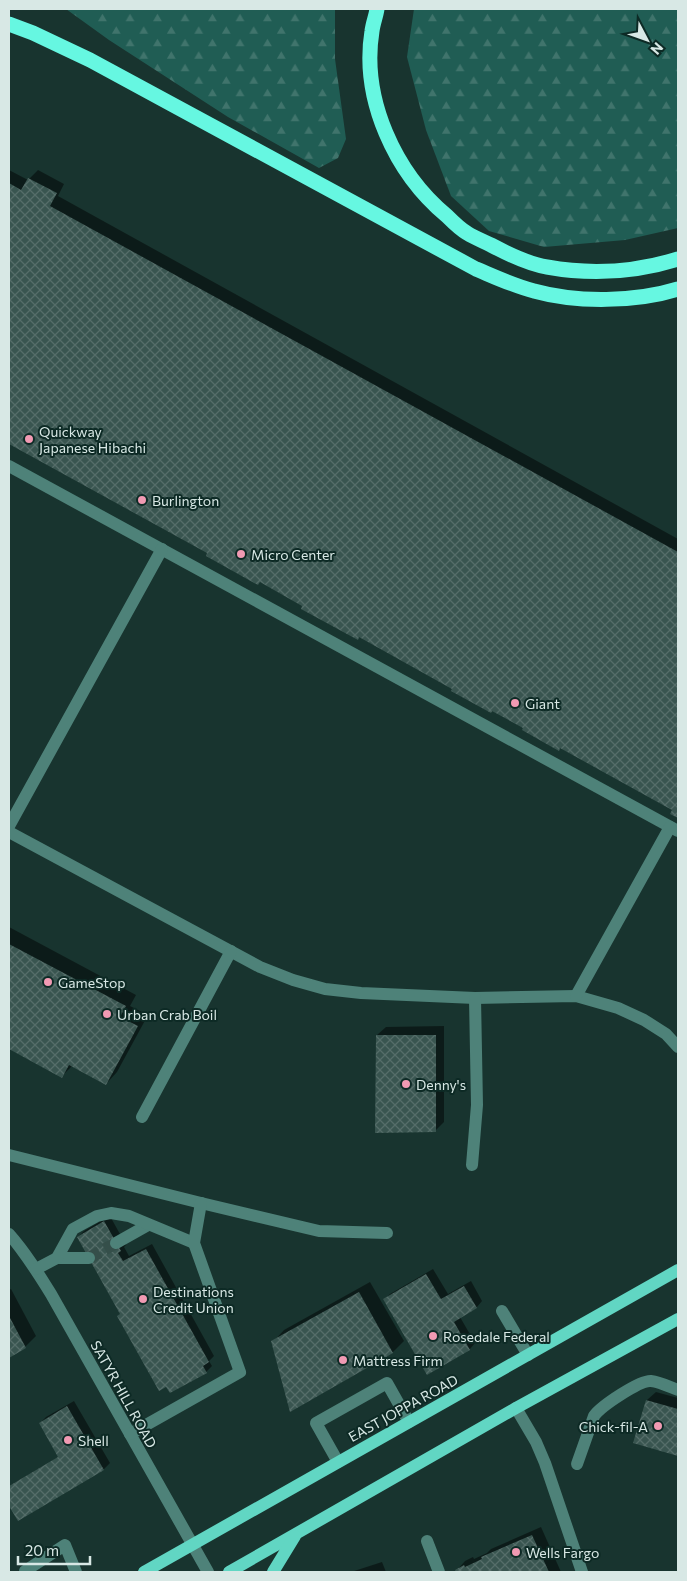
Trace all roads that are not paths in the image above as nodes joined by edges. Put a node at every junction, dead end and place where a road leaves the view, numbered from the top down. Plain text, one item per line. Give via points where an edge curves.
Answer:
1 (377, 9) edge
2 (9, 24) edge
3 (678, 259) edge
4 (678, 289) edge
5 (9, 466) edge
6 (162, 549) junction
7 (9, 826) edge
8 (674, 829) edge
9 (9, 832) edge
10 (230, 951) junction
11 (576, 996) junction
12 (476, 998) junction
13 (678, 1048) edge
14 (142, 1117) dead end
15 (9, 1155) edge
16 (472, 1165) dead end
17 (201, 1203) junction
18 (148, 1225) junction
19 (387, 1233) dead end
20 (9, 1234) edge
21 (116, 1243) tunnel mouth
22 (194, 1243) junction
23 (57, 1258) junction
24 (89, 1258) tunnel mouth
25 (678, 1263) edge
26 (36, 1269) junction
27 (678, 1270) edge
28 (662, 1280) junction
29 (502, 1311) dead end
30 (678, 1319) edge
31 (528, 1355) junction
32 (678, 1390) edge
33 (516, 1408) junction
34 (409, 1422) junction
35 (130, 1434) junction
36 (338, 1462) junction
37 (577, 1464) dead end
38 (297, 1534) junction
39 (427, 1541) dead end
40 (192, 1545) junction
41 (25, 1571) dead end
42 (76, 1572) edge
43 (144, 1572) edge
44 (208, 1572) edge
45 (229, 1572) edge
46 (273, 1572) edge
47 (439, 1572) edge
48 (582, 1572) edge

1 - 3 highway via 370,65 376,102 386,134 420,190 466,233 508,254 545,267 579,271 631,270
2 - 4 highway via 90,60 476,269 504,281 535,292 590,299 624,299
5 - 6 street
6 - 7 street
6 - 8 street
8 - 11 street
9 - 10 street
10 - 12 street via 260,967 325,989
10 - 14 street
11 - 12 street
11 - 13 street via 618,1008 644,1020 666,1034
12 - 16 street via 477,1105
15 - 17 street
17 - 19 street via 319,1231
17 - 22 street
18 - 21 street
18 - 22 street
18 - 23 street via 129,1216 111,1213 97,1216 73,1229
20 - 26 street, SATYR HILL ROAD
22 - 35 street via 240,1372
23 - 24 street
23 - 26 street
25 - 28 street
26 - 35 street, SATYR HILL ROAD
27 - 28 main road, EAST JOPPA ROAD
28 - 31 main road, EAST JOPPA ROAD
29 - 31 street
30 - 33 main road
31 - 34 main road, EAST JOPPA ROAD
32 - 37 street via 644,1382 604,1405 594,1416
33 - 38 main road
33 - 48 street via 545,1463
34 - 36 main road, EAST JOPPA ROAD
34 - 36 street via 386,1383 316,1423
35 - 40 street, SATYR HILL ROAD
36 - 40 main road, EAST JOPPA ROAD
38 - 45 main road
38 - 46 main road
39 - 47 street
40 - 43 main road, EAST JOPPA ROAD
40 - 44 street, SATYR HILL ROAD
41 - 42 street via 65,1545

